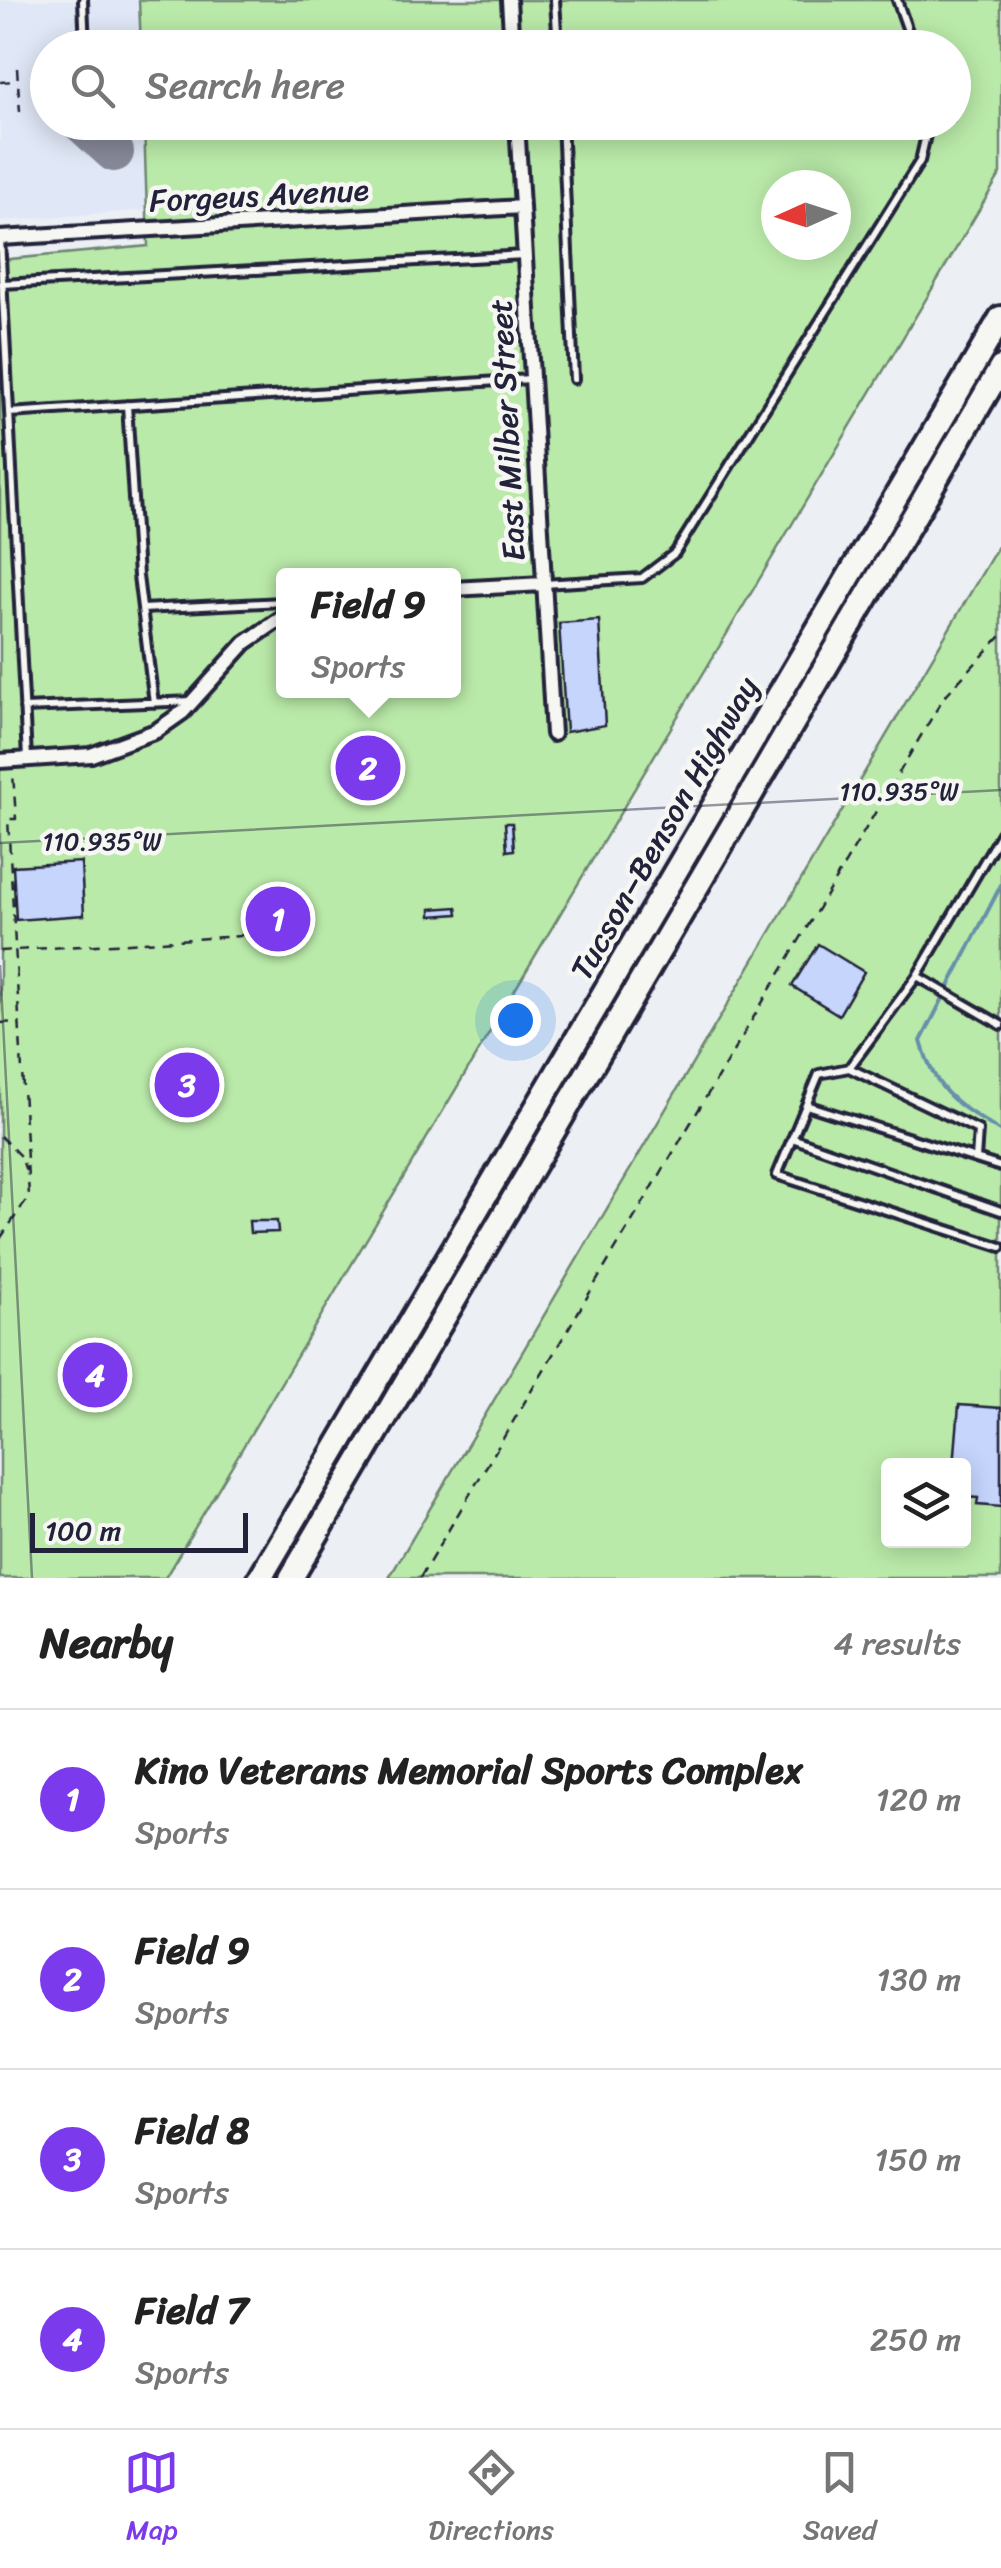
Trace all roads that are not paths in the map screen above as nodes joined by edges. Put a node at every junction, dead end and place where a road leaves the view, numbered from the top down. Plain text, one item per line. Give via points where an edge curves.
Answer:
1 (83, 0) edge
2 (509, 0) edge
3 (556, 0) edge
4 (897, 0) edge
5 (85, 30) edge
6 (511, 30) edge
7 (557, 30) edge
8 (908, 30) edge
9 (518, 140) edge
10 (563, 140) edge
11 (925, 140) edge
12 (522, 207) junction
13 (0, 237) edge
14 (525, 255) junction
15 (2, 284) edge
16 (1001, 318) edge
17 (1001, 368) edge
18 (531, 379) junction
19 (574, 379) dead end
20 (126, 405) junction
21 (9, 413) junction
22 (543, 584) junction
23 (461, 589) edge
24 (276, 602) edge
25 (142, 609) junction
26 (276, 621) edge
27 (194, 701) junction
28 (154, 703) junction
29 (24, 708) junction
30 (553, 734) dead end
31 (27, 760) junction
32 (0, 761) edge
33 (1001, 833) edge
34 (917, 976) junction
35 (1001, 1025) edge
36 (848, 1068) junction
37 (806, 1105) junction
38 (792, 1138) junction
39 (976, 1159) junction
40 (1001, 1167) edge
41 (1001, 1211) edge
42 (1001, 1247) edge
43 (260, 1578) edge
44 (291, 1578) edge

1 - 5 lane
2 - 6 street
3 - 7 lane
4 - 8 lane
9 - 12 street, East Milber Street
10 - 19 lane
11 - 22 lane via 920,161 675,552 642,578
12 - 13 street, Forgeus Avenue
12 - 14 street, East Milber Street
13 - 15 lane
14 - 15 lane
14 - 18 street, East Milber Street
15 - 21 lane
16 - 43 highway, Tucson–Benson Highway
17 - 44 highway, Tucson–Benson Highway
18 - 20 lane
18 - 22 street, East Milber Street
20 - 21 lane
20 - 25 lane
21 - 29 lane
22 - 23 street
22 - 30 street, East Milber Street
24 - 25 lane
25 - 28 lane
26 - 27 street via 245,643
27 - 28 lane
27 - 31 street via 126,745
28 - 29 lane
29 - 31 lane
31 - 32 street
33 - 34 lane
34 - 35 lane
34 - 36 lane
36 - 37 lane via 819,1074
36 - 39 lane via 978,1130
37 - 38 lane
37 - 39 lane
38 - 41 lane
38 - 42 lane via 776,1175
39 - 40 lane

